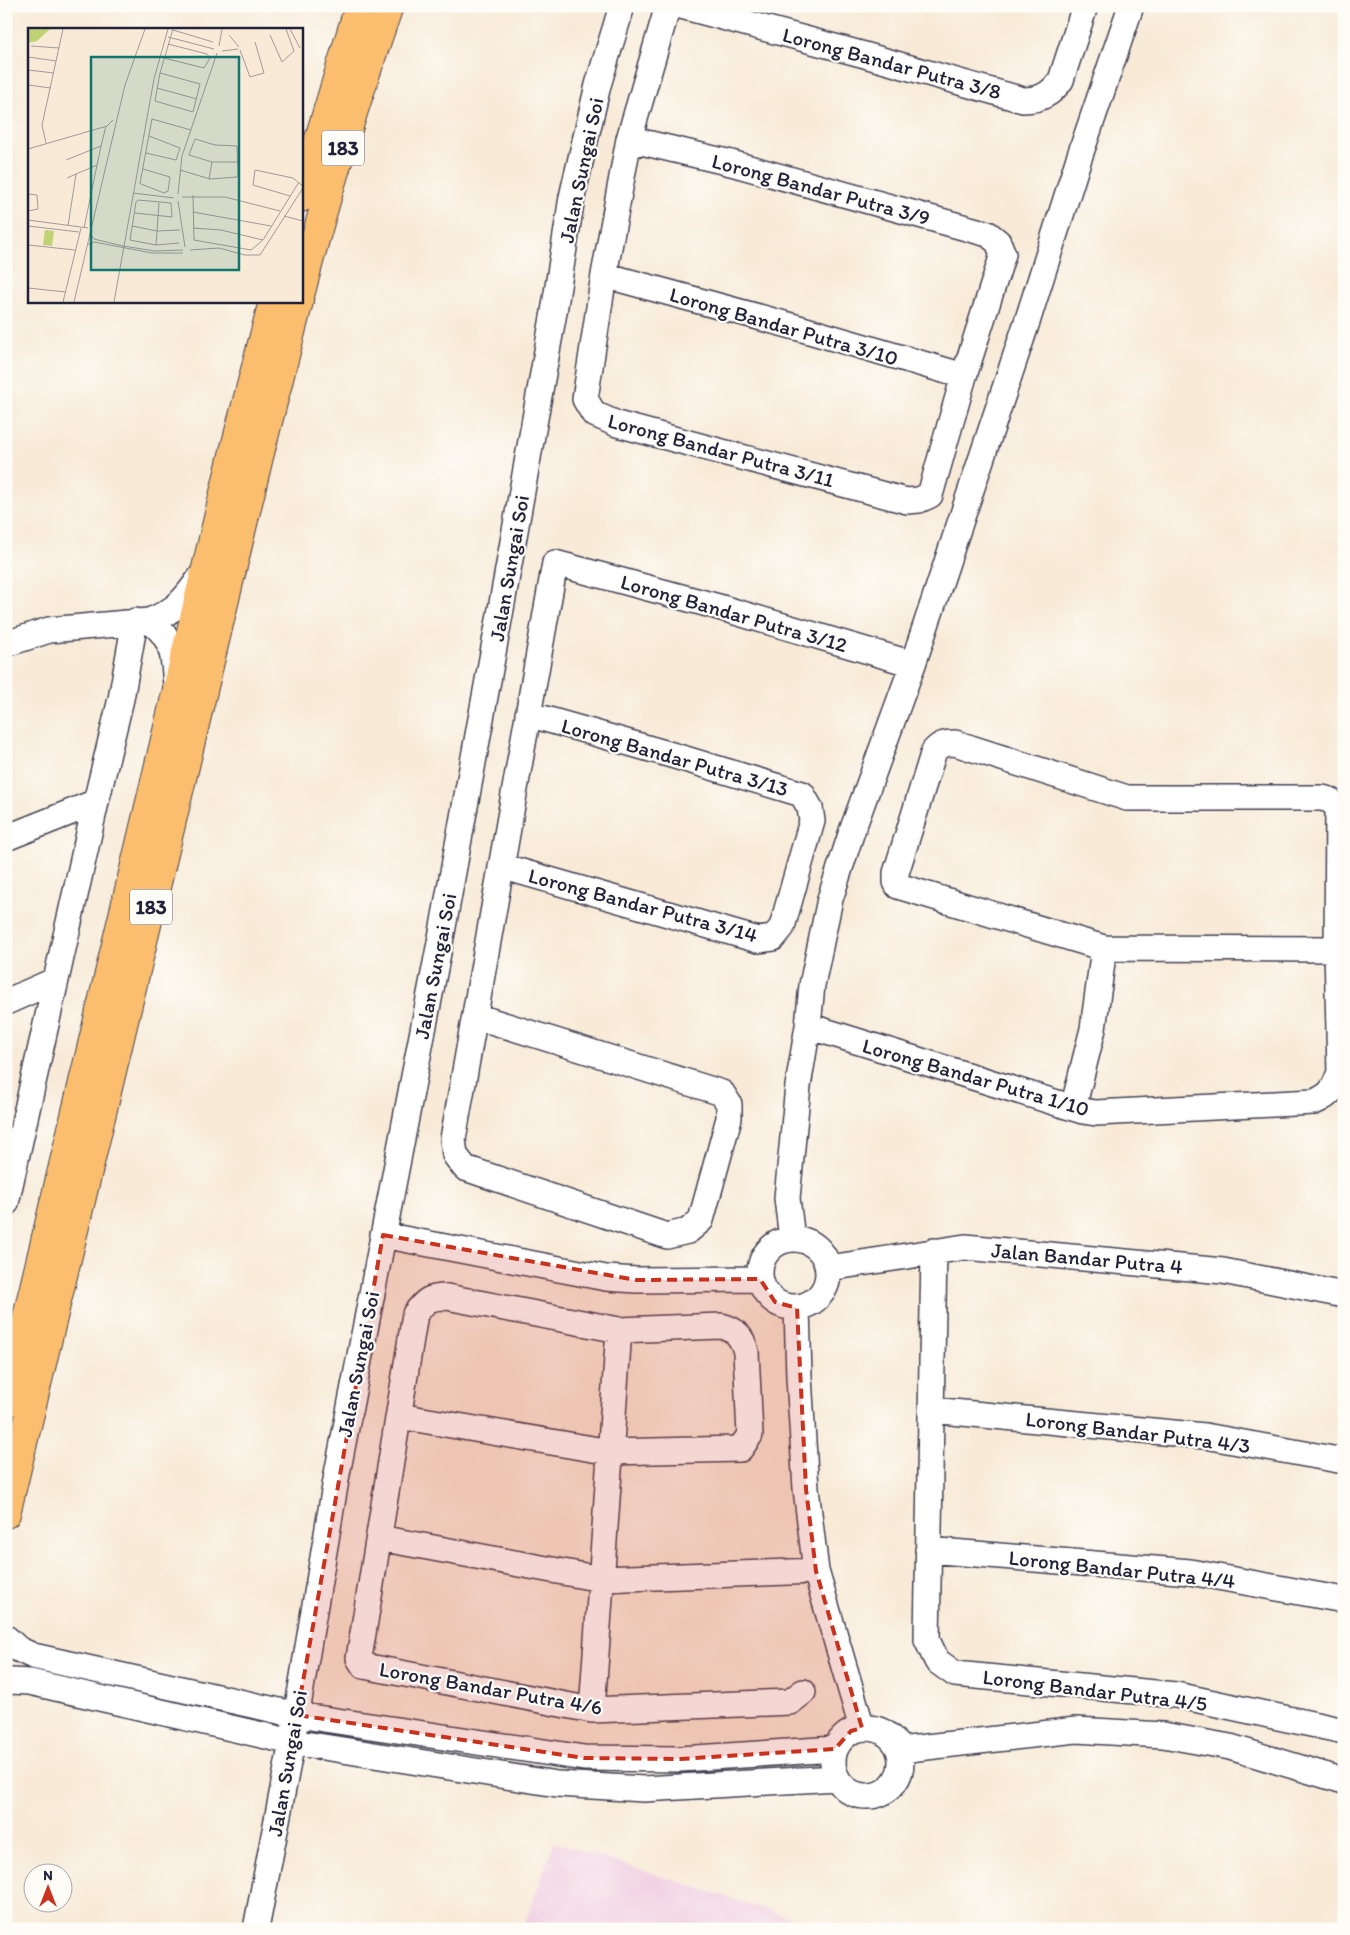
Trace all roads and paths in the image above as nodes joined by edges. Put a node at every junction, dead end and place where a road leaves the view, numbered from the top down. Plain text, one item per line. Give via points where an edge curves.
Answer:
1 (359, 6) edge
2 (390, 6) edge
3 (622, 6) edge
4 (668, 6) edge
5 (682, 6) edge
6 (1085, 6) edge
7 (1131, 6) edge
8 (629, 139) junction
9 (302, 195) edge
10 (604, 275) junction
11 (302, 288) edge
12 (273, 302) edge
13 (299, 302) edge
14 (964, 376) junction
15 (206, 570) junction
16 (142, 621) junction
17 (6, 644) edge
18 (913, 664) junction
19 (176, 692) junction
20 (528, 714) junction
21 (96, 802) junction
22 (6, 838) edge
23 (501, 866) junction
24 (798, 871) joint
25 (1104, 948) junction
26 (1337, 949) junction
27 (56, 980) junction
28 (6, 1002) edge
29 (474, 1016) junction
30 (808, 1026) junction
31 (1073, 1108) junction
32 (6, 1203) edge
33 (383, 1236) junction
34 (792, 1239) junction
35 (934, 1251) junction
36 (829, 1268) junction
37 (760, 1279) junction
38 (1344, 1295) edge
39 (797, 1308) junction
40 (619, 1330) junction
41 (6, 1404) edge
42 (931, 1410) junction
43 (399, 1416) junction
44 (610, 1452) junction
45 (1344, 1461) edge
46 (6, 1514) edge
47 (379, 1538) junction
48 (928, 1550) junction
49 (816, 1571) junction
50 (601, 1579) junction
51 (1344, 1600) edge
52 (6, 1638) edge
53 (6, 1683) edge
54 (803, 1692) dead end
55 (592, 1710) junction
56 (297, 1714) junction
57 (862, 1728) junction
58 (1344, 1731) edge
59 (292, 1742) junction
60 (835, 1749) junction
61 (900, 1750) junction
62 (837, 1778) junction
63 (1344, 1781) edge
64 (256, 1929) edge

1 - 9 highway, 183
2 - 11 highway, 183 via 367,70
3 - 33 street, Jalan Sungai Soi via 598,85 572,196 495,647
4 - 8 street, Lorong Bandar Putra 3/11
5 - 6 street, Lorong Bandar Putra 3/8 via 1023,100 1045,96 1061,80
7 - 18 street
8 - 10 street, Lorong Bandar Putra 3/11
8 - 14 street, Lorong Bandar Putra 3/9 via 731,163 988,234 998,242 1003,254
10 - 14 street, Lorong Bandar Putra 3/10
10 - 14 street, Lorong Bandar Putra 3/11 via 586,399 594,414 617,424 907,502 930,495
12 - 15 highway, 183
13 - 46 highway, 183
15 - 16 street via 180,604 160,617
15 - 19 highway, 183
16 - 17 street via 49,630
16 - 19 street via 159,628 166,636 174,661
16 - 21 street
18 - 20 street, Lorong Bandar Putra 3/12 via 724,608 555,563
18 - 30 street via 830,899 812,985
19 - 41 highway, 183
20 - 23 street
20 - 24 street, Lorong Bandar Putra 3/13 via 802,794 810,808 812,821
21 - 22 street
21 - 27 street
23 - 24 street, Lorong Bandar Putra 3/14 via 758,940 773,938 782,927
23 - 29 street
25 - 26 street
25 - 26 street via 898,886 896,873 938,746 955,743 1127,798 1328,799 1338,810
25 - 31 street via 1092,1029
26 - 31 street, Lorong Bandar Putra 1/10 via 1340,1072 1335,1087 1326,1098 1314,1102 1096,1113
27 - 28 street
27 - 32 street
29 - 29 street via 722,1093 729,1104 730,1118 700,1220 688,1231 668,1236 464,1168 455,1155 453,1139
30 - 31 street, Lorong Bandar Putra 1/10
30 - 34 street via 798,1086 787,1198
33 - 37 street via 606,1278
33 - 56 street, Jalan Sungai Soi
34 - 36 street via 813,1245 825,1257
34 - 37 street via 781,1242 768,1252 760,1267
35 - 36 street, Jalan Bandar Putra 4
35 - 38 street, Jalan Bandar Putra 4 via 966,1246 1185,1266
35 - 42 street
36 - 39 street via 823,1293 815,1301
37 - 39 street via 762,1288 775,1302
39 - 49 street via 806,1489
40 - 43 street via 447,1298 426,1300 415,1314
40 - 44 street
40 - 44 street via 730,1328 743,1341 746,1352 750,1435 740,1448
42 - 45 street, Lorong Bandar Putra 4/3 via 1205,1436
42 - 48 street
43 - 44 street
43 - 47 street
44 - 50 street
47 - 50 street
47 - 55 street, Lorong Bandar Putra 4/6 via 359,1658 364,1666
48 - 51 street, Lorong Bandar Putra 4/4 via 1190,1572
48 - 58 street, Lorong Bandar Putra 4/5 via 927,1640 937,1660 955,1674 1176,1695
49 - 50 street
49 - 57 street
50 - 55 street
52 - 56 street via 33,1656
53 - 59 street via 30,1682
54 - 55 street, Lorong Bandar Putra 4/6 via 790,1702
56 - 59 street, Jalan Sungai Soi
56 - 60 street via 584,1758 680,1759
57 - 60 street via 851,1731
57 - 61 street via 885,1732
59 - 62 street via 557,1784 644,1789
59 - 64 street, Jalan Sungai Soi
60 - 62 street
61 - 62 street via 902,1761 895,1782 876,1795 854,1793
61 - 63 street via 1076,1730 1163,1735 1230,1747

